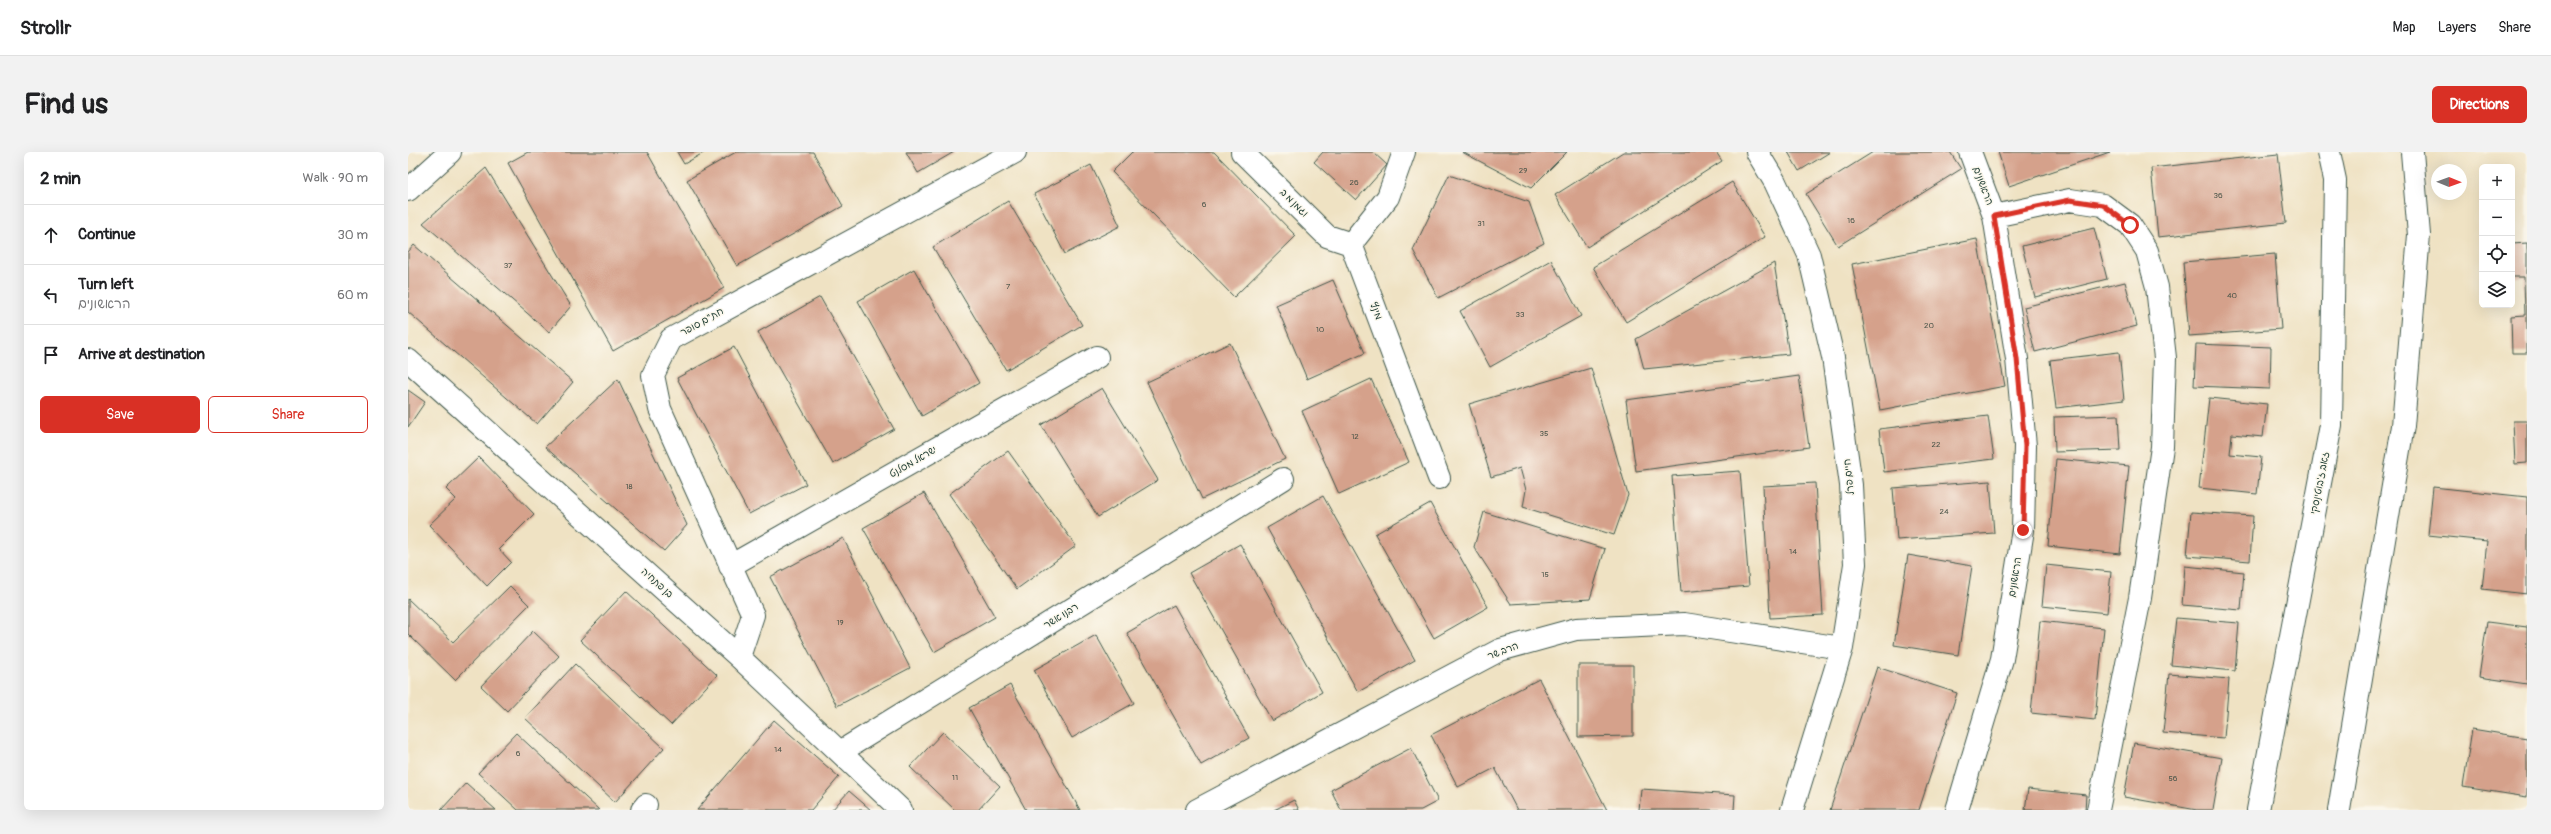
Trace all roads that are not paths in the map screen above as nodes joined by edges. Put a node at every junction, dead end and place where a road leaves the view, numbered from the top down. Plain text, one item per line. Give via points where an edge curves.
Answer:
1 (450, 152) edge
2 (1015, 152) edge
3 (1242, 152) edge
4 (1404, 152) edge
5 (1756, 152) edge
6 (1970, 152) edge
7 (2329, 152) edge
8 (2412, 152) edge
9 (408, 190) edge
10 (1994, 216) junction
11 (1351, 244) junction
12 (1096, 357) dead end
13 (408, 360) edge
14 (1439, 478) dead end
15 (1283, 479) dead end
16 (730, 566) junction
17 (1842, 648) junction
18 (739, 657) junction
19 (840, 752) junction
20 (901, 810) edge
21 (1197, 810) edge
22 (1792, 810) edge
23 (1957, 810) edge
24 (2098, 810) edge
25 (2258, 810) edge
26 (2338, 810) edge

1 - 9 street
2 - 16 street, חת"ם סופר via 671,340 653,375 660,409
3 - 11 street, וגמן מ ב via 1326,236
4 - 11 street via 1388,197
5 - 17 street, חיים פרל via 1776,182 1809,255 1833,357 1851,486 1856,564
6 - 10 street, הראשונים
7 - 25 street, זאב ז'בוטינסקי via 2335,180 2331,425
8 - 26 street via 2419,235 2403,426
10 - 23 street, הראשונים via 2017,359 2024,438 2023,530 2002,659
10 - 24 street via 2070,200 2103,205 2130,225 2139,238 2147,251 2157,288 2165,358 2162,447 2140,598
11 - 14 street, מינץ
12 - 16 street, ישראל מסלנט
13 - 18 street, בן פתחיה
15 - 19 street, רבנו אשר
16 - 18 street, חת"ם סופר via 753,615
17 - 21 street, הרב שר via 1684,624 1576,629 1500,650
17 - 22 street, חיים פרל
18 - 19 street, בן פתחיה
19 - 20 street, בן פתחיה

